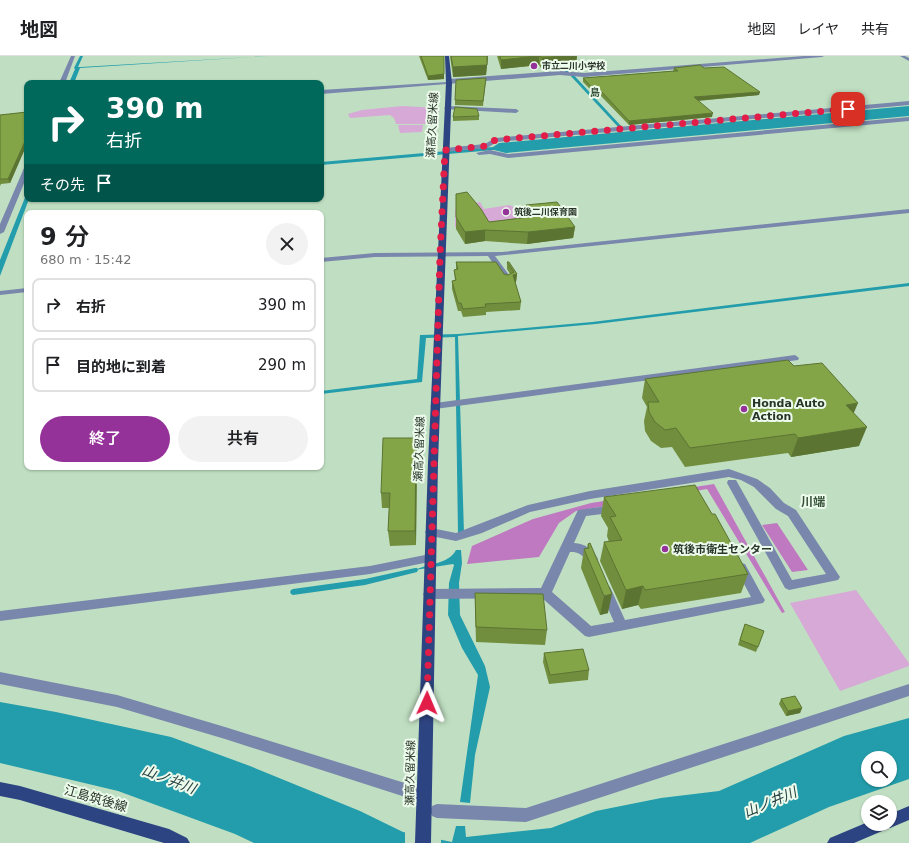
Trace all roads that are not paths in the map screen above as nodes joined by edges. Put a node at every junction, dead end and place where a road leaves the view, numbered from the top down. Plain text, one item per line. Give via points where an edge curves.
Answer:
1 (73, 56) edge
2 (447, 56) edge
3 (822, 56) edge
4 (902, 56) edge
5 (909, 60) edge
6 (63, 80) edge
7 (449, 82) junction
8 (324, 92) edge
9 (909, 103) edge
10 (447, 108) junction
11 (516, 111) dead end
12 (909, 119) edge
13 (445, 153) junction
14 (24, 175) edge
15 (909, 211) edge
16 (0, 232) edge
17 (490, 254) junction
18 (440, 255) junction
19 (324, 260) edge
20 (508, 279) edge
21 (24, 290) edge
22 (0, 293) edge
23 (795, 358) dead end
24 (435, 406) junction
25 (732, 483) dead end
26 (627, 507) edge
27 (431, 532) junction
28 (566, 548) junction
29 (430, 558) junction
30 (736, 559) edge
31 (596, 568) edge
32 (603, 583) edge
33 (545, 593) junction
34 (429, 594) junction
35 (0, 616) edge
36 (622, 626) junction
37 (0, 678) edge
38 (909, 690) edge
39 (0, 789) edge
40 (424, 796) junction
41 (430, 813) junction
42 (909, 813) edge
43 (897, 818) edge
44 (865, 831) edge
45 (182, 843) edge
46 (423, 843) edge
47 (835, 843) edge

1 - 6 street
2 - 7 main road, 瀬高久留米線
3 - 7 street via 584,75 553,73
4 - 5 street
7 - 8 street
7 - 10 main road, 瀬高久留米線
9 - 13 street via 495,140 487,146
10 - 11 street
10 - 13 main road, 瀬高久留米線
12 - 13 street via 508,156 490,152
13 - 18 main road, 瀬高久留米線
14 - 16 street
15 - 17 street
17 - 18 street
17 - 20 street
18 - 19 street via 375,255
18 - 24 main road, 瀬高久留米線
21 - 22 street
23 - 24 street
24 - 27 main road, 瀬高久留米線
25 - 27 street via 789,585 834,577 792,513 781,509 750,479 729,472 582,496 528,509 456,537
26 - 28 street via 582,513
27 - 29 main road, 瀬高久留米線
28 - 31 street via 577,546 590,554
28 - 33 street
29 - 34 main road, 瀬高久留米線
29 - 35 street via 370,570
30 - 36 street via 760,600
32 - 36 street
33 - 34 street
33 - 36 street via 589,632
34 - 40 main road, 瀬高久留米線
37 - 40 street via 116,701
38 - 41 street via 526,814
39 - 45 main road, 江島筑後線 via 169,836
40 - 41 main road, 瀬高久留米線
41 - 46 main road, 瀬高久留米線
42 - 43 main road
44 - 47 main road

